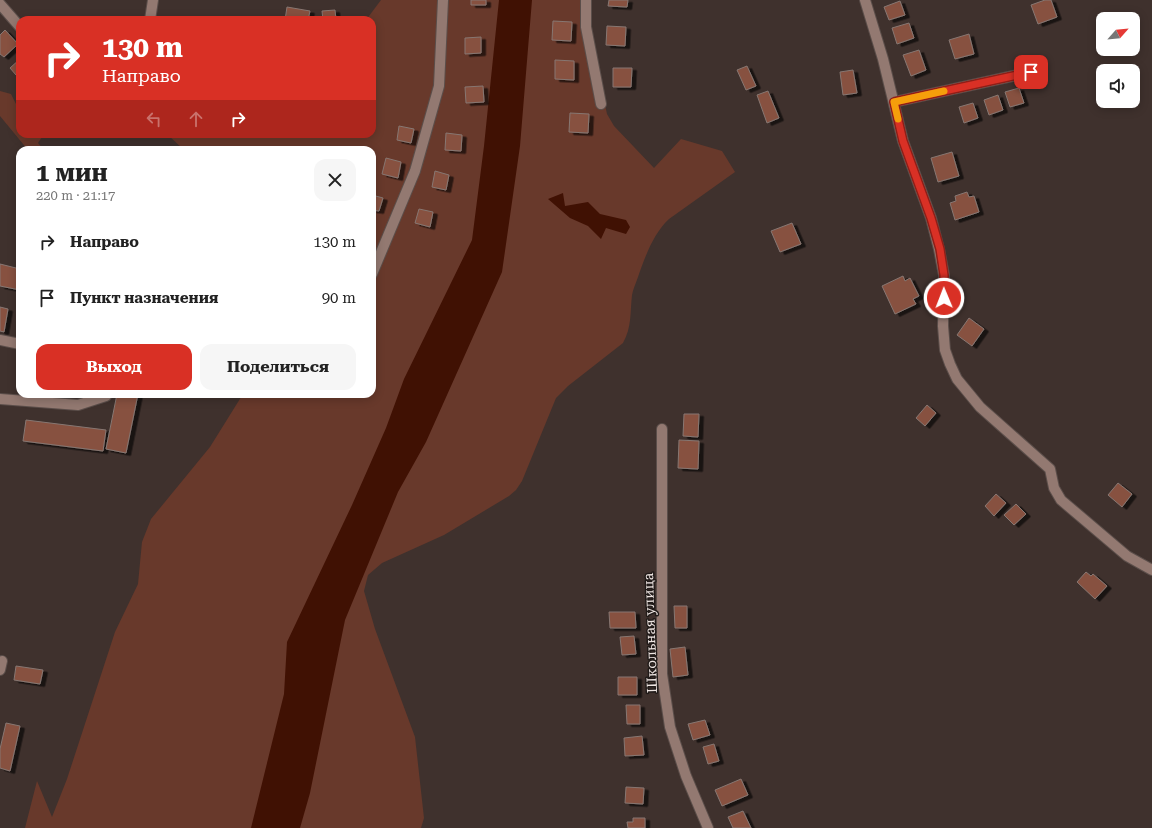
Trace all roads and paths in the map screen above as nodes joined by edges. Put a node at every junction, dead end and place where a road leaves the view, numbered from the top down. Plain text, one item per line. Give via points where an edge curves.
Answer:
1 (153, 0) edge
2 (443, 0) edge
3 (586, 0) edge
4 (865, 0) edge
5 (0, 4) edge
6 (151, 16) edge
7 (16, 22) edge
8 (1031, 72) dead end
9 (894, 102) junction
10 (601, 104) dead end
11 (376, 265) edge
12 (0, 340) edge
13 (16, 343) edge
14 (100, 398) edge
15 (0, 399) edge
16 (662, 429) dead end
17 (1152, 570) edge
18 (708, 828) edge

1 - 6 street
2 - 11 street via 439,86 416,171
3 - 10 street via 586,27
4 - 9 street
5 - 7 street
8 - 9 street
9 - 17 street via 903,141 940,249 944,275 945,350 957,379 980,407 1050,469 1054,488 1061,500 1127,556
12 - 13 street
14 - 15 street via 78,405
16 - 18 street, Школьная улица via 662,674 670,726 686,776

